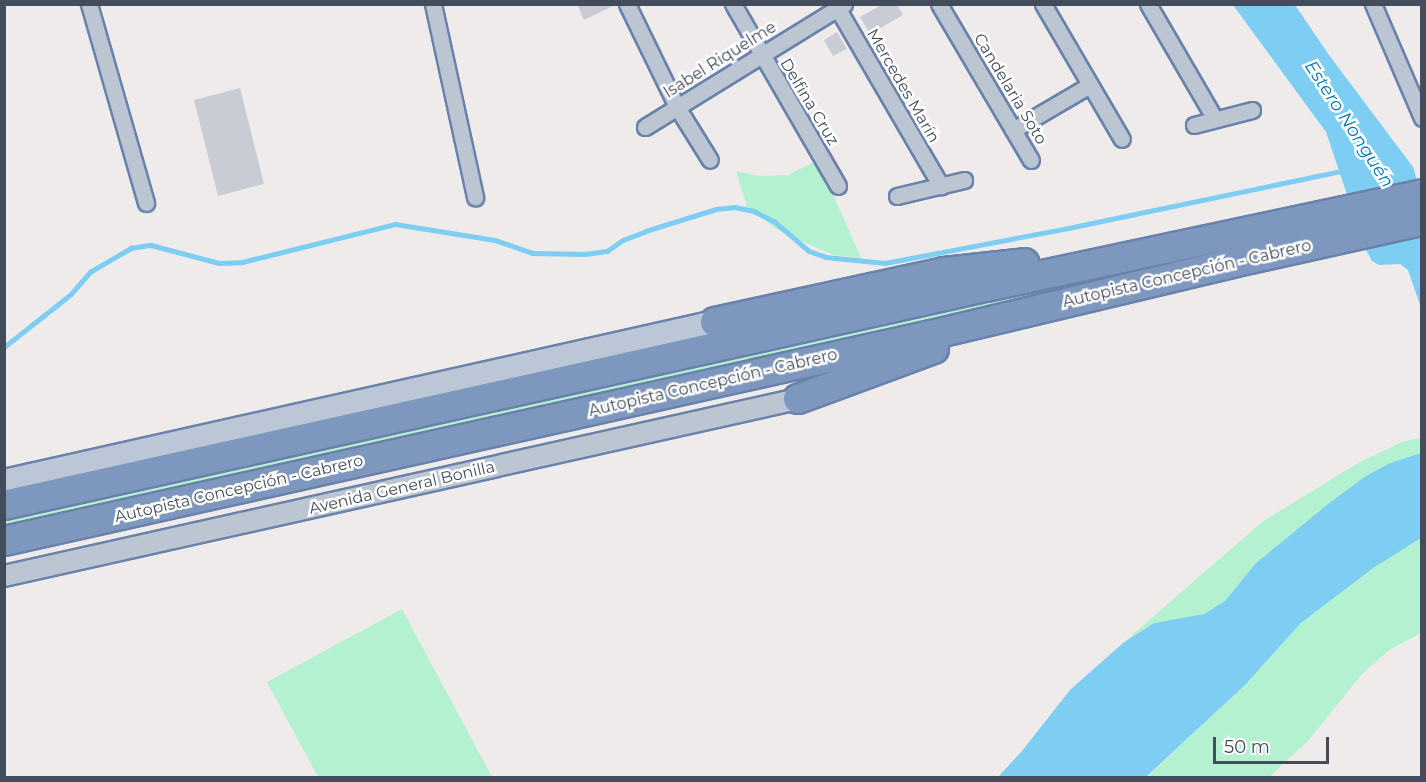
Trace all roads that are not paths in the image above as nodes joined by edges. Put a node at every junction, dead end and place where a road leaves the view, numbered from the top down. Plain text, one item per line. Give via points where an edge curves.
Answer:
1 (89, 4) edge
2 (433, 4) edge
3 (627, 4) edge
4 (733, 4) edge
5 (939, 4) edge
6 (1043, 4) edge
7 (1148, 4) edge
8 (1373, 4) edge
9 (839, 6) edge
10 (761, 56) junction
11 (1090, 85) junction
12 (677, 107) junction
13 (1252, 110) dead end
14 (1422, 118) edge
15 (1215, 119) junction
16 (1194, 125) dead end
17 (645, 127) dead end
18 (1013, 130) junction
19 (1122, 140) dead end
20 (710, 160) dead end
21 (1031, 160) dead end
22 (964, 180) dead end
23 (838, 186) dead end
24 (941, 186) junction
25 (1422, 194) edge
26 (897, 196) dead end
27 (475, 197) dead end
28 (146, 203) dead end
29 (1422, 222) edge
30 (1345, 224) junction
31 (1152, 252) junction
32 (1040, 309) junction
33 (715, 322) joint
34 (798, 399) joint
35 (4, 482) edge
36 (4, 505) edge
37 (4, 541) edge
38 (4, 576) edge

1 - 28 street
2 - 27 street
3 - 12 street
4 - 10 street, Delfina Cruz
5 - 18 street, Candelaria Soto
6 - 11 street
7 - 15 street
8 - 14 street
9 - 10 street, Isabel Riquelme
9 - 24 street, Mercedes Marín
10 - 12 street, Isabel Riquelme
10 - 23 street, Delfina Cruz
11 - 18 street
11 - 19 street
12 - 17 street, Isabel Riquelme
12 - 20 street
13 - 15 street
15 - 16 street
18 - 21 street, Candelaria Soto
22 - 24 street
24 - 26 street
25 - 30 highway, Autopista Concepción - Cabrero
29 - 30 highway, Autopista Concepción - Cabrero
30 - 31 highway, Autopista Concepción - Cabrero
30 - 32 highway, Autopista Concepción - Cabrero
31 - 33 highway via 944,272
31 - 36 highway, Autopista Concepción - Cabrero
32 - 34 highway
32 - 37 highway, Autopista Concepción - Cabrero
33 - 35 main road
34 - 38 street, Avenida General Bonilla

